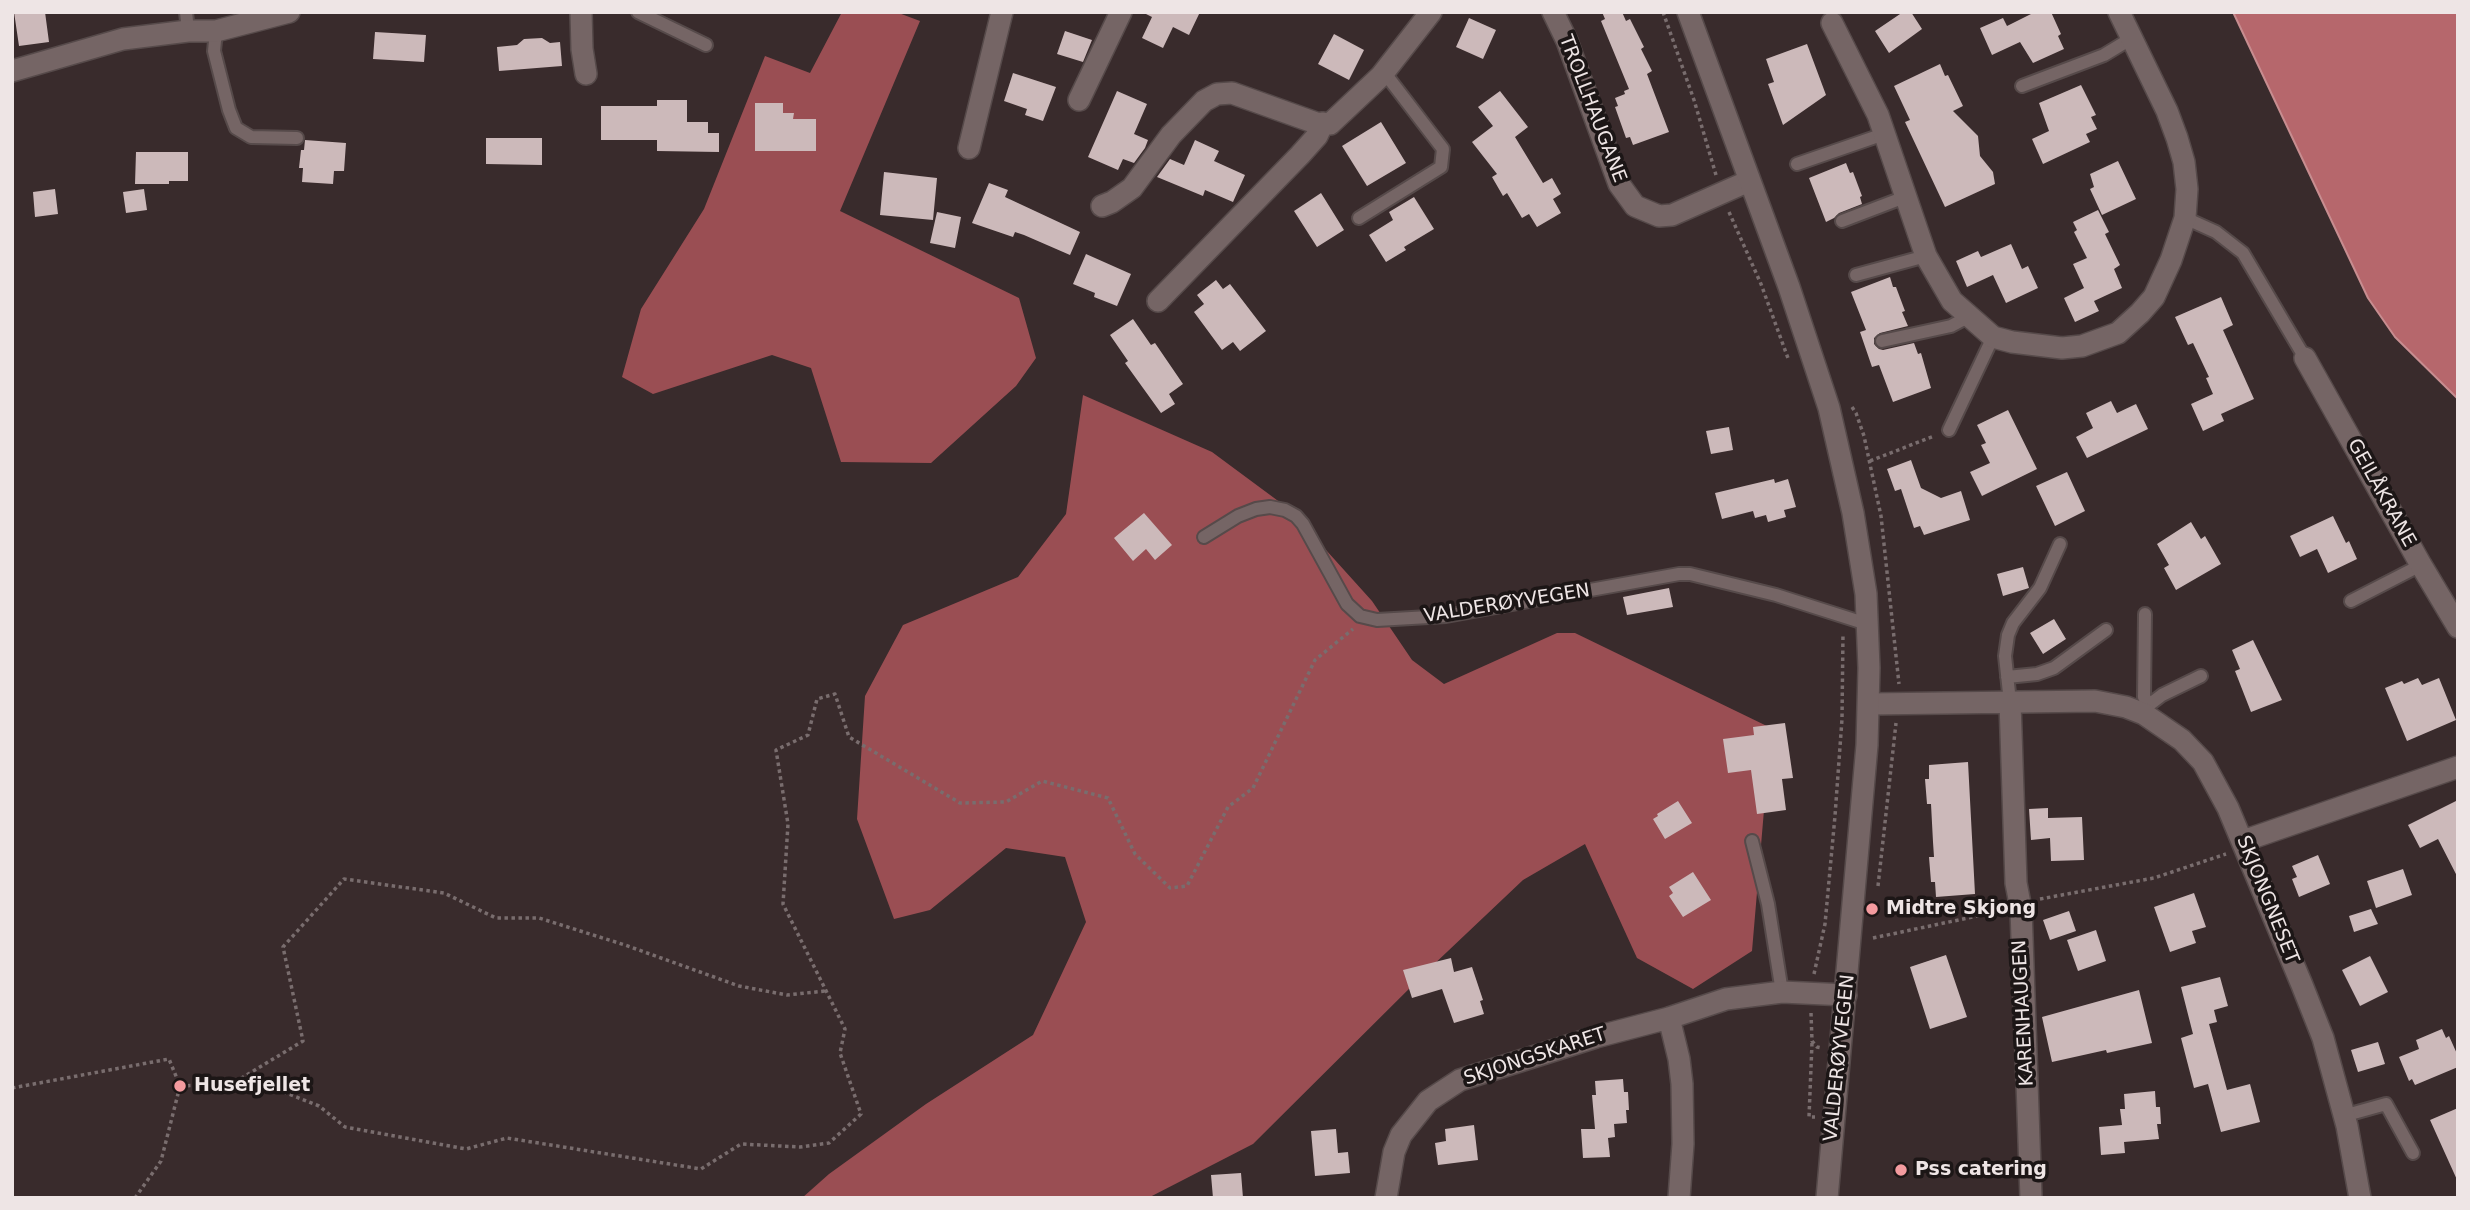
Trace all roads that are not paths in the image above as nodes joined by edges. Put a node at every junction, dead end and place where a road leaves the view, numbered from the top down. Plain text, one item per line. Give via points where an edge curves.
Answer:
1 (289, 12) edge
2 (581, 12) edge
3 (638, 12) edge
4 (1002, 12) edge
5 (1121, 12) edge
6 (1431, 12) edge
7 (1553, 12) edge
8 (1688, 12) edge
9 (2119, 12) edge
10 (187, 22) edge
11 (1832, 23) dead end
12 (216, 31) junction
13 (2132, 38) junction
14 (706, 45) dead end
15 (12, 71) edge
16 (1384, 72) junction
17 (586, 74) dead end
18 (2022, 86) dead end
19 (1079, 100) dead end
20 (1323, 123) junction
21 (1884, 134) junction
22 (297, 138) dead end
23 (969, 148) dead end
24 (1797, 164) dead end
25 (1749, 181) junction
26 (1905, 197) junction
27 (1102, 206) dead end
28 (1359, 218) dead end
29 (2185, 218) junction
30 (1842, 221) dead end
31 (1926, 256) junction
32 (1856, 275) dead end
33 (1158, 301) dead end
34 (1968, 317) junction
35 (1993, 337) junction
36 (1882, 341) dead end
37 (2305, 358) joint
38 (1949, 430) road end
39 (1204, 537) dead end
40 (2060, 544) dead end
41 (2421, 565) junction
42 (2351, 601) dead end
43 (2145, 614) dead end
44 (1867, 624) junction
45 (2458, 626) edge
46 (2106, 630) dead end
47 (2200, 676) dead end
48 (2007, 677) junction
49 (2010, 702) junction
50 (1870, 704) junction
51 (2147, 709) junction
52 (2458, 767) edge
53 (1752, 841) dead end
54 (2244, 844) junction
55 (1782, 992) junction
56 (1846, 995) junction
57 (1669, 1018) junction
58 (2343, 1116) junction
59 (2413, 1153) dead end
60 (1386, 1198) edge
61 (1679, 1198) edge
62 (1827, 1198) edge
63 (2031, 1198) edge
64 (2360, 1198) edge

1 - 12 street
2 - 17 street
3 - 14 lane
4 - 23 street
5 - 19 street
6 - 16 street
7 - 25 street, TROLLHAUGANE via 1619,184 1635,206 1672,215
8 - 25 street, VALDERØYVEGEN
9 - 13 street
10 - 12 street
10 - 15 street
11 - 21 street
12 - 22 lane via 214,51 236,128 251,137
13 - 18 lane via 2104,55
13 - 29 street via 2177,138 2187,189
16 - 20 street via 1337,119
16 - 28 lane via 1443,149 1441,167
20 - 27 street via 1232,93 1217,94 1171,135 1132,188
20 - 33 street via 1300,155
21 - 24 lane
21 - 26 street
25 - 44 street, VALDERØYVEGEN via 1835,429 1861,559
26 - 30 lane
26 - 31 street
29 - 35 street via 2154,297 2118,333 2062,348
29 - 37 lane via 2216,232 2243,253
31 - 32 lane
31 - 34 street via 1952,301
34 - 35 street
34 - 36 lane via 1951,326
35 - 38 lane
37 - 41 street, GEILÅKRANE
39 - 44 lane, VALDERØYVEGEN via 1256,509 1285,510 1303,524 1353,612 1367,618 1446,616 1690,574
40 - 48 lane via 2040,588 2008,635
41 - 42 lane
41 - 45 street, GEILÅKRANE
43 - 51 lane
44 - 50 street, VALDERØYVEGEN
46 - 48 lane via 2054,668
47 - 51 lane
48 - 49 lane
49 - 50 street, SKJONGNESET
49 - 51 street, SKJONGNESET via 2095,701
49 - 63 street, KARENHAUGEN
50 - 56 street, VALDERØYVEGEN
51 - 54 street, SKJONGNESET via 2203,762
52 - 54 street
53 - 55 lane
54 - 58 street, SKJONGNESET via 2323,1038
55 - 56 street, SKJONGSKARET
55 - 57 street, SKJONGSKARET via 1726,999
56 - 62 street, VALDERØYVEGEN
57 - 60 street, SKJONGSKARET via 1480,1072 1443,1090 1401,1135
57 - 61 street via 1682,1084
58 - 59 lane via 2386,1104
58 - 64 street, SKJONGNESET

